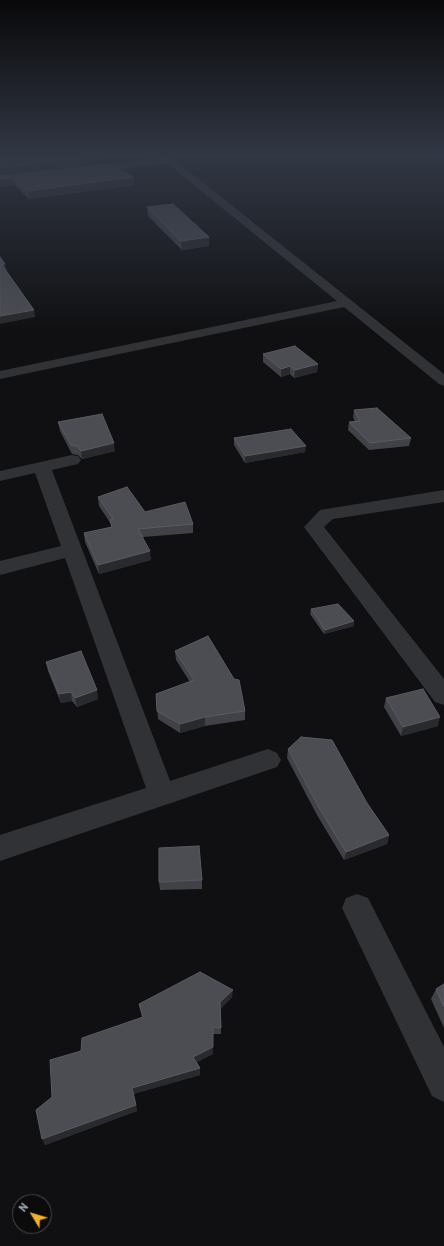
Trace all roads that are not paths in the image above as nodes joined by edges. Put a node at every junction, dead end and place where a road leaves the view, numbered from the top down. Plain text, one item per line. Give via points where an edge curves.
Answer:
1 (238, 216) edge
2 (347, 303) junction
3 (0, 375) edge
4 (444, 381) edge
5 (72, 460) dead end
6 (42, 467) junction
7 (0, 476) edge
8 (444, 496) edge
9 (72, 550) junction
10 (0, 568) edge
11 (444, 696) edge
12 (268, 760) dead end
13 (162, 795) junction
14 (0, 848) edge
15 (357, 908) dead end
16 (444, 1084) edge

1 - 2 street
2 - 3 street
2 - 4 street
5 - 6 street
6 - 7 street
6 - 9 street
8 - 11 street via 327,514 314,527
9 - 10 street
9 - 13 street
12 - 13 street
13 - 14 street
15 - 16 street

